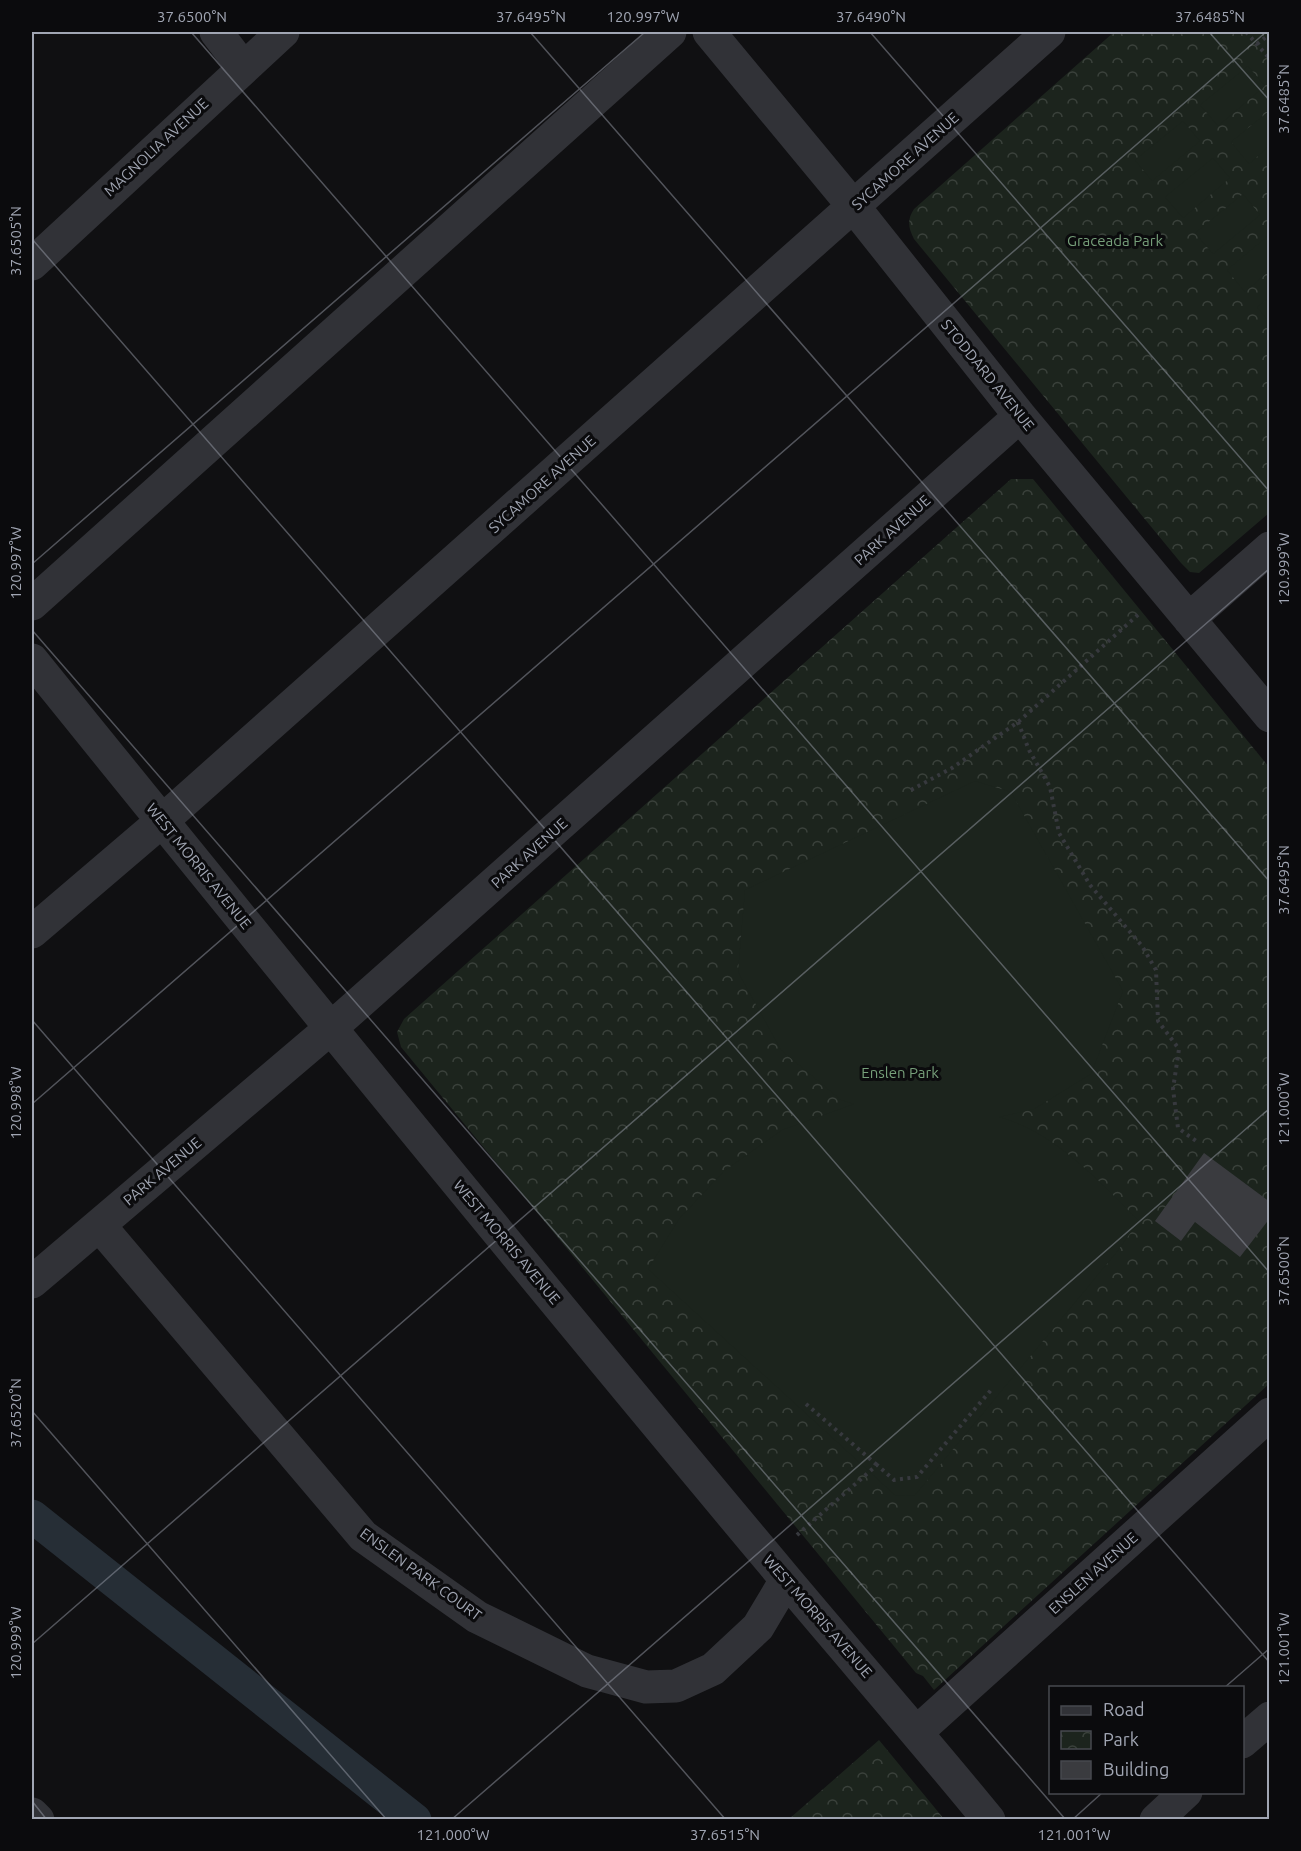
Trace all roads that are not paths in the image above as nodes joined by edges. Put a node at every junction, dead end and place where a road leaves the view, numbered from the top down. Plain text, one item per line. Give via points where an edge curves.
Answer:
1 (216, 32) edge
2 (283, 32) edge
3 (670, 32) edge
4 (709, 32) edge
5 (1049, 32) edge
6 (243, 66) junction
7 (854, 207) junction
8 (32, 264) edge
9 (1020, 416) junction
10 (1269, 548) edge
11 (32, 604) edge
12 (1189, 620) junction
13 (32, 660) edge
14 (1269, 716) edge
15 (162, 821) junction
16 (32, 932) edge
17 (331, 1028) junction
18 (99, 1225) junction
19 (32, 1282) edge
20 (1269, 1414) edge
21 (786, 1580) junction
22 (1269, 1718) edge
23 (917, 1731) junction
24 (1244, 1740) edge
25 (1184, 1794) edge
26 (32, 1814) edge
27 (38, 1820) edge
28 (989, 1820) edge
29 (1156, 1820) edge

1 - 6 street
2 - 6 street, MAGNOLIA AVENUE
3 - 11 street
4 - 7 street, STODDARD AVENUE
5 - 7 street, SYCAMORE AVENUE
6 - 8 street, MAGNOLIA AVENUE
7 - 9 street, STODDARD AVENUE
7 - 15 street, SYCAMORE AVENUE
9 - 12 street, STODDARD AVENUE
9 - 17 street, PARK AVENUE
10 - 12 street
12 - 14 street, STODDARD AVENUE
13 - 15 street, WEST MORRIS AVENUE
15 - 16 street, SYCAMORE AVENUE
15 - 17 street, WEST MORRIS AVENUE
17 - 18 street, PARK AVENUE
17 - 21 street, WEST MORRIS AVENUE
18 - 19 street, PARK AVENUE
18 - 21 street, ENSLEN PARK COURT via 363,1536 477,1617 587,1671 646,1687 676,1686 713,1669 758,1627
20 - 23 street, ENSLEN AVENUE
21 - 23 street, WEST MORRIS AVENUE
22 - 24 street
23 - 28 street, WEST MORRIS AVENUE
25 - 29 street
26 - 27 street

